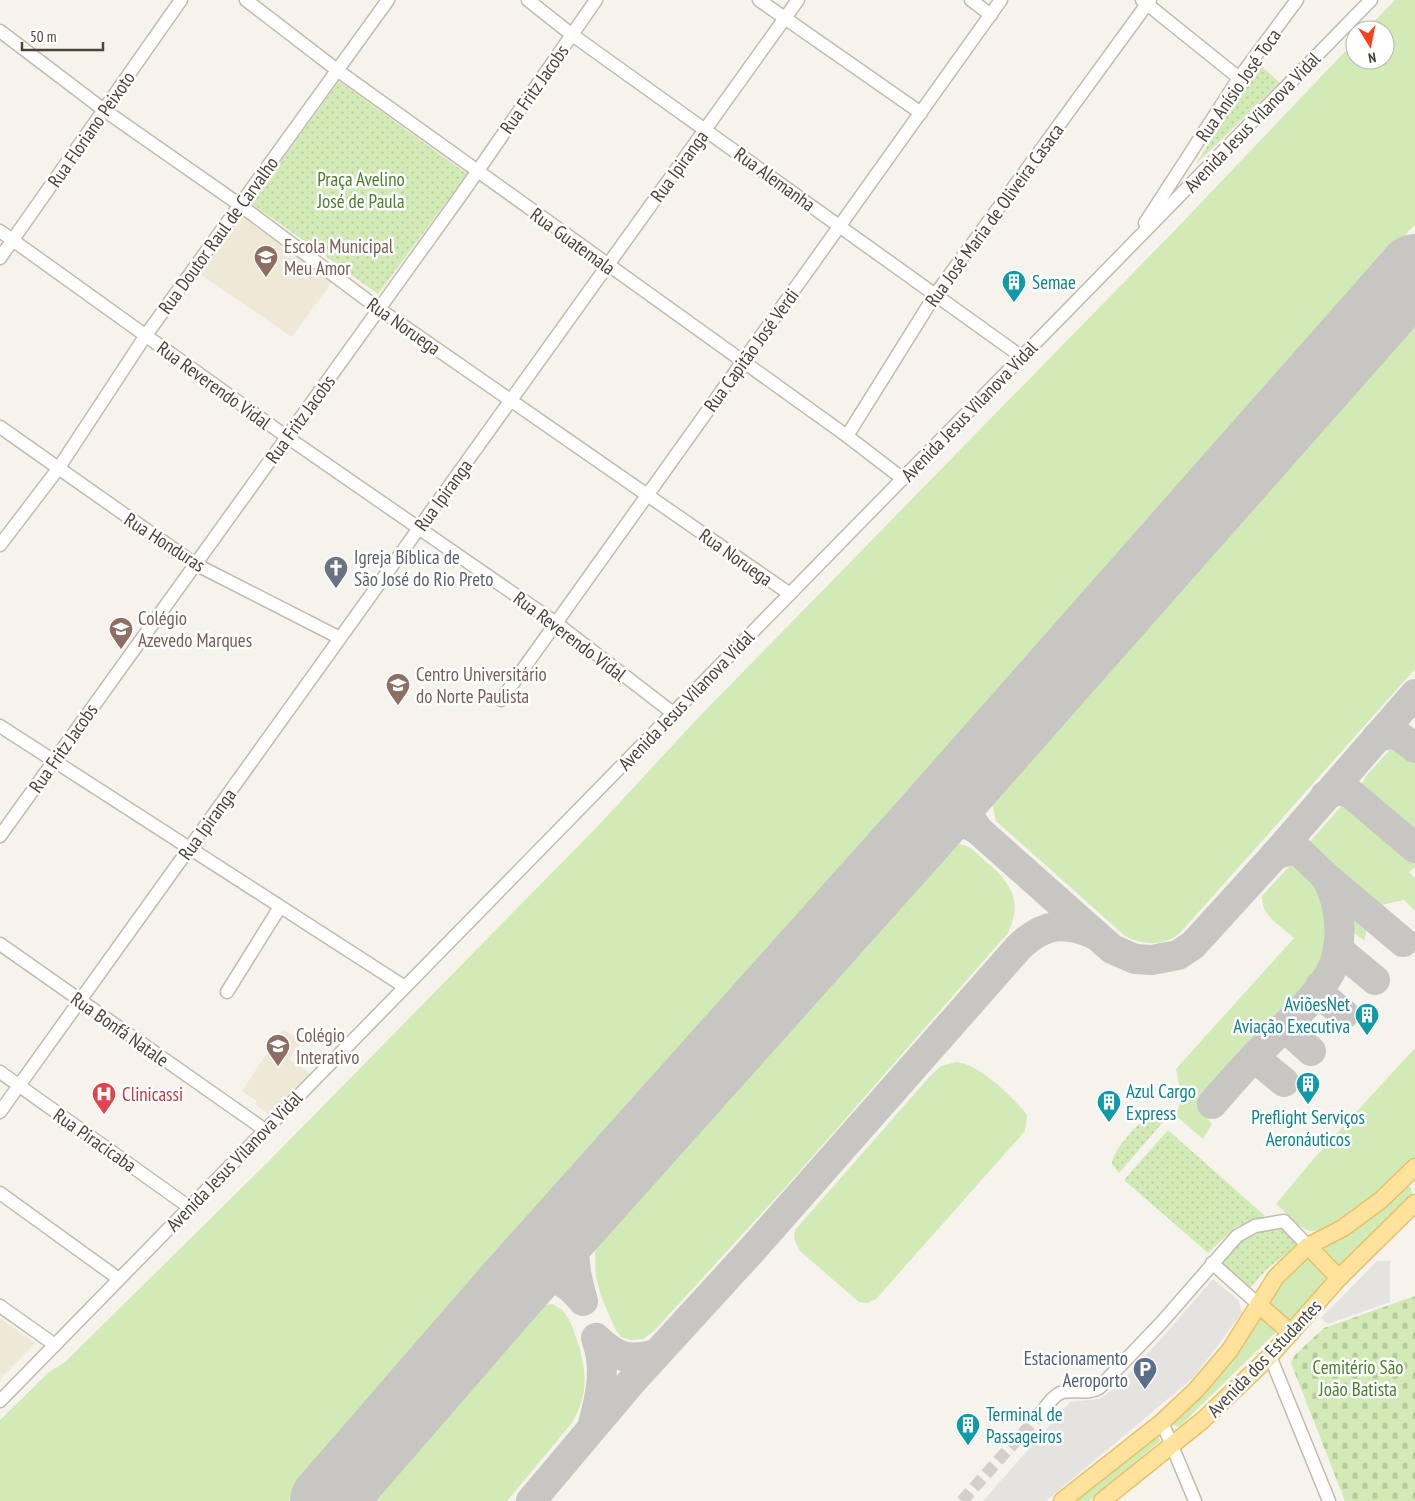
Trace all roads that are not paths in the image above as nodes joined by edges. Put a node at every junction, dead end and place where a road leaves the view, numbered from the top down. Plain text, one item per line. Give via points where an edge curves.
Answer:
1 (181, 0) edge
2 (246, 0) edge
3 (388, 0) edge
4 (528, 0) edge
5 (596, 0) edge
6 (759, 0) edge
7 (798, 0) edge
8 (971, 0) edge
9 (1001, 0) edge
10 (1297, 0) edge
11 (1371, 0) edge
12 (1146, 1) edge
13 (991, 15) junction
14 (785, 18) junction
15 (0, 31) edge
16 (571, 34) junction
17 (337, 70) junction
18 (1239, 78) junction
19 (104, 110) junction
20 (921, 113) junction
21 (706, 129) junction
22 (1183, 165) junction
23 (477, 171) junction
24 (1198, 178) junction
25 (240, 205) junction
26 (840, 226) junction
27 (0, 231) edge
28 (13, 240) junction
29 (1131, 246) junction
30 (0, 258) edge
31 (608, 265) junction
32 (936, 294) junction
33 (379, 309) junction
34 (146, 335) junction
35 (1022, 357) junction
36 (742, 362) junction
37 (511, 400) junction
38 (0, 427) edge
39 (847, 436) junction
40 (287, 437) junction
41 (58, 469) junction
42 (903, 478) junction
43 (647, 495) junction
44 (420, 528) junction
45 (0, 545) edge
46 (195, 564) junction
47 (790, 594) junction
48 (556, 623) junction
49 (340, 638) junction
50 (501, 700) dead end
51 (673, 713) junction
52 (0, 726) edge
53 (54, 760) junction
54 (0, 836) edge
55 (189, 848) junction
56 (280, 907) junction
57 (0, 944) edge
58 (405, 987) junction
59 (226, 992) dead end
60 (80, 1001) junction
61 (0, 1072) edge
62 (19, 1086) junction
63 (0, 1112) edge
64 (265, 1130) junction
65 (1414, 1171) edge
66 (0, 1193) edge
67 (1415, 1203) edge
68 (189, 1207) junction
69 (1308, 1246) junction
70 (1212, 1263) junction
71 (1339, 1278) junction
72 (119, 1279) junction
73 (1258, 1304) junction
74 (0, 1306) edge
75 (1291, 1333) junction
76 (55, 1345) junction
77 (1270, 1356) junction
78 (0, 1401) edge
79 (1040, 1414) tunnel mouth
80 (1162, 1422) junction
81 (1172, 1445) junction
82 (1063, 1501) edge
83 (1102, 1501) edge
84 (1195, 1501) edge
85 (1329, 1501) edge

1 - 19 street, Rua Floriano Peixoto
2 - 17 street, Rua Guatemala
3 - 17 street, Rua Doutor Raul de Carvalho
4 - 16 street, Rua Alemanha
5 - 16 street, Rua Fritz Jacobs
6 - 14 street
7 - 14 street, Rua Ipiranga
8 - 13 street
9 - 13 street, Rua Capitão José Verdi
10 - 18 street, Rua Anísio José Toca
11 - 24 street, Avenida Jesus Vilanova Vidal
12 - 18 street
12 - 32 street, Rua José Maria de Oliveira Casaca
13 - 20 street, Rua Capitão José Verdi
14 - 20 street
14 - 21 street, Rua Ipiranga
15 - 19 street, Rua Noruega
16 - 21 street, Rua Alemanha
16 - 23 street, Rua Fritz Jacobs
17 - 23 street, Rua Guatemala
17 - 25 street, Rua Doutor Raul de Carvalho
18 - 22 street, Rua Anísio José Toca
19 - 25 street, Rua Noruega
19 - 28 street, Rua Floriano Peixoto
20 - 26 street, Rua Capitão José Verdi
21 - 26 street, Rua Alemanha
21 - 31 street, Rua Ipiranga
22 - 24 street
22 - 29 street, Rua Anísio José Toca
23 - 31 street, Rua Guatemala
23 - 33 street, Rua Fritz Jacobs
24 - 29 street, Avenida Jesus Vilanova Vidal
25 - 33 street, Rua Noruega
25 - 34 street, Rua Doutor Raul de Carvalho
26 - 32 street, Rua Alemanha
26 - 36 street, Rua Capitão José Verdi
27 - 28 street, Rua Reverendo Vidal
28 - 30 street, Rua Floriano Peixoto
28 - 34 street, Rua Reverendo Vidal
29 - 35 street, Avenida Jesus Vilanova Vidal
31 - 36 street, Rua Guatemala
31 - 37 street, Rua Ipiranga
32 - 35 street, Rua Alemanha
32 - 39 street, Rua José Maria de Oliveira Casaca
33 - 37 street, Rua Noruega
33 - 40 street, Rua Fritz Jacobs
34 - 40 street, Rua Reverendo Vidal
34 - 41 street, Rua Doutor Raul de Carvalho
35 - 42 street, Avenida Jesus Vilanova Vidal
36 - 39 street, Rua Guatemala
36 - 43 street, Rua Capitão José Verdi
37 - 43 street, Rua Noruega
37 - 44 street, Rua Ipiranga
38 - 41 street, Rua Honduras
39 - 42 street, Rua Guatemala
40 - 44 street, Rua Reverendo Vidal
40 - 46 street, Rua Fritz Jacobs
41 - 45 street, Rua Doutor Raul de Carvalho
41 - 46 street, Rua Honduras
42 - 47 street, Avenida Jesus Vilanova Vidal
43 - 47 street, Rua Noruega
43 - 48 street, Rua Capitão José Verdi
44 - 48 street, Rua Reverendo Vidal
44 - 49 street, Rua Ipiranga
46 - 49 street, Rua Honduras
46 - 53 street, Rua Fritz Jacobs
47 - 51 street, Avenida Jesus Vilanova Vidal
48 - 50 street, Rua Capitão José Verdi
48 - 51 street, Rua Reverendo Vidal
49 - 55 street, Rua Ipiranga
51 - 58 street, Avenida Jesus Vilanova Vidal
52 - 53 street
53 - 54 street, Rua Fritz Jacobs
53 - 55 street
55 - 56 street
55 - 60 street, Rua Ipiranga
56 - 58 street
56 - 59 street
57 - 60 street, Rua Bonfá Natale
58 - 64 street, Avenida Jesus Vilanova Vidal
60 - 62 street, Rua Ipiranga
60 - 64 street, Rua Bonfá Natale
61 - 62 street, Rua Piracicaba
62 - 63 street, Rua Ipiranga
62 - 68 street, Rua Piracicaba
64 - 68 street, Avenida Jesus Vilanova Vidal
65 - 69 main road, Avenida dos Estudantes via 1343,1228
66 - 72 street
67 - 71 main road, Avenida dos Estudantes
68 - 72 street, Avenida Jesus Vilanova Vidal
69 - 70 street via 1284,1222 1266,1223 1237,1236
69 - 71 main road
69 - 73 main road, Avenida dos Estudantes via 1276,1277
70 - 73 street
70 - 79 street via 1099,1388 1092,1392 1064,1392
71 - 75 main road, Avenida dos Estudantes
72 - 76 street, Avenida Jesus Vilanova Vidal
73 - 75 main road
73 - 80 main road, Avenida dos Estudantes via 1230,1350 1196,1390
74 - 76 street
75 - 77 main road, Avenida dos Estudantes
76 - 78 street, Avenida Jesus Vilanova Vidal
77 - 81 main road, Avenida dos Estudantes
77 - 85 street
80 - 81 street
80 - 82 main road, Avenida dos Estudantes
81 - 83 main road, Avenida dos Estudantes
81 - 84 street

